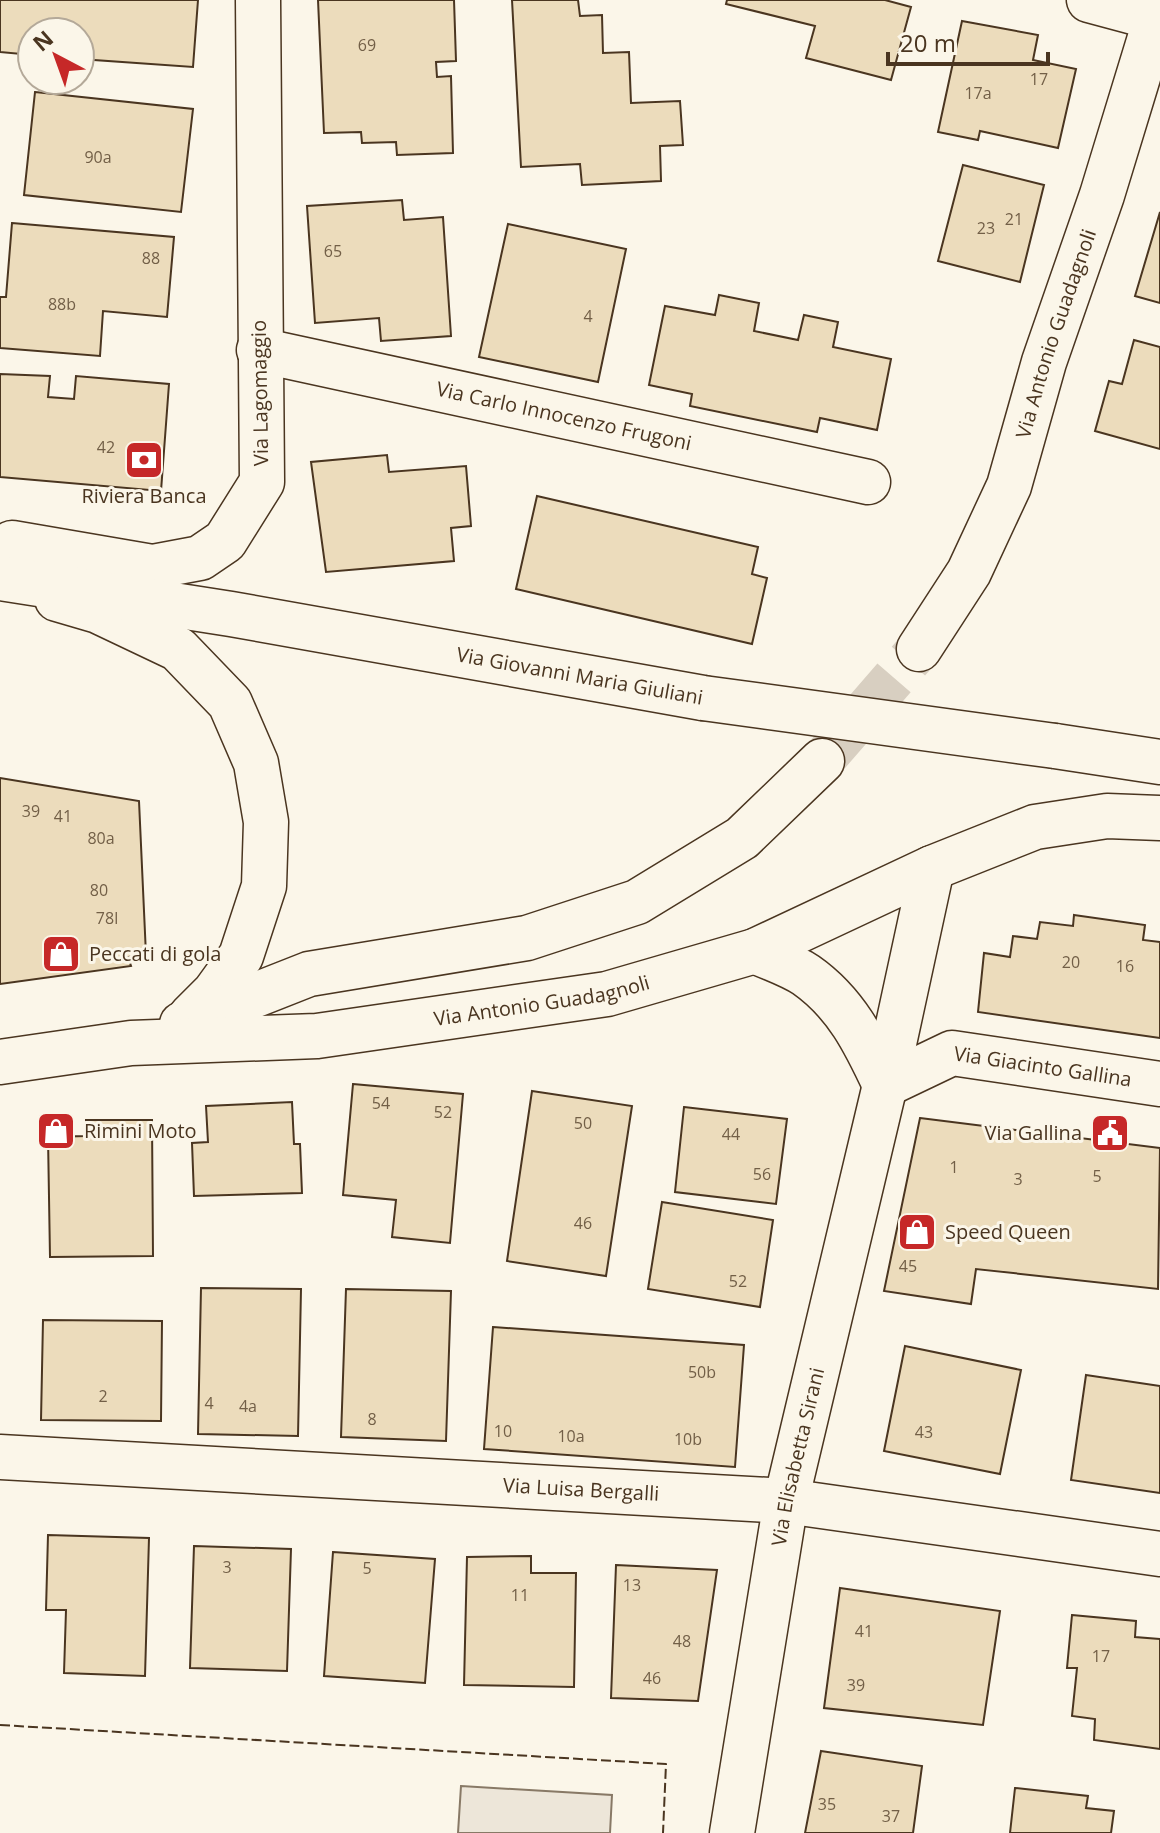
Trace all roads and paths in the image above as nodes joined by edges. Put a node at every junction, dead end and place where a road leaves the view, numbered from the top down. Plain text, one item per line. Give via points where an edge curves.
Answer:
1 (258, 0) edge
2 (1089, 0) edge
3 (1158, 12) edge
4 (259, 350) junction
5 (868, 482) dead end
6 (0, 549) edge
7 (0, 581) edge
8 (919, 649) tunnel mouth
9 (822, 761) tunnel mouth
10 (1160, 762) edge
11 (1160, 818) edge
12 (932, 868) junction
13 (755, 951) junction
14 (182, 1024) junction
15 (131, 1043) junction
16 (0, 1062) edge
17 (1160, 1084) edge
18 (885, 1085) junction
19 (0, 1457) edge
20 (786, 1501) junction
21 (1160, 1554) edge
22 (732, 1833) edge

1 - 4 street, Via Lagomaggio
2 - 3 street
3 - 8 street, Via Antonio Guadagnoli via 1009,486 969,572
4 - 5 street, Via Carlo Innocenzo Frugoni
4 - 6 street, Via Lagomaggio via 262,482 225,541 200,558 152,567 12,543
7 - 10 street, Via Giovanni Maria Giuliani, bridge via 231,614 703,698
7 - 14 street via 98,611 178,649 230,703 256,763 266,822 264,886 241,956
9 - 14 street via 742,838 637,902 527,938 309,974
11 - 12 street, Via Antonio Guadagnoli via 1107,816 1035,827
12 - 13 street, Via Antonio Guadagnoli
12 - 18 street, Via Elisabetta Sirani
13 - 15 street, Via Antonio Guadagnoli via 591,996 317,1036
13 - 18 street via 805,975 839,1003 864,1038
14 - 15 street
15 - 16 street
17 - 18 street, Via Giacinto Gallina via 952,1053
18 - 20 street, Via Elisabetta Sirani
19 - 20 street, Via Luisa Bergalli
20 - 21 street, Via Luisa Bergalli
20 - 22 street, Via Elisabetta Sirani

